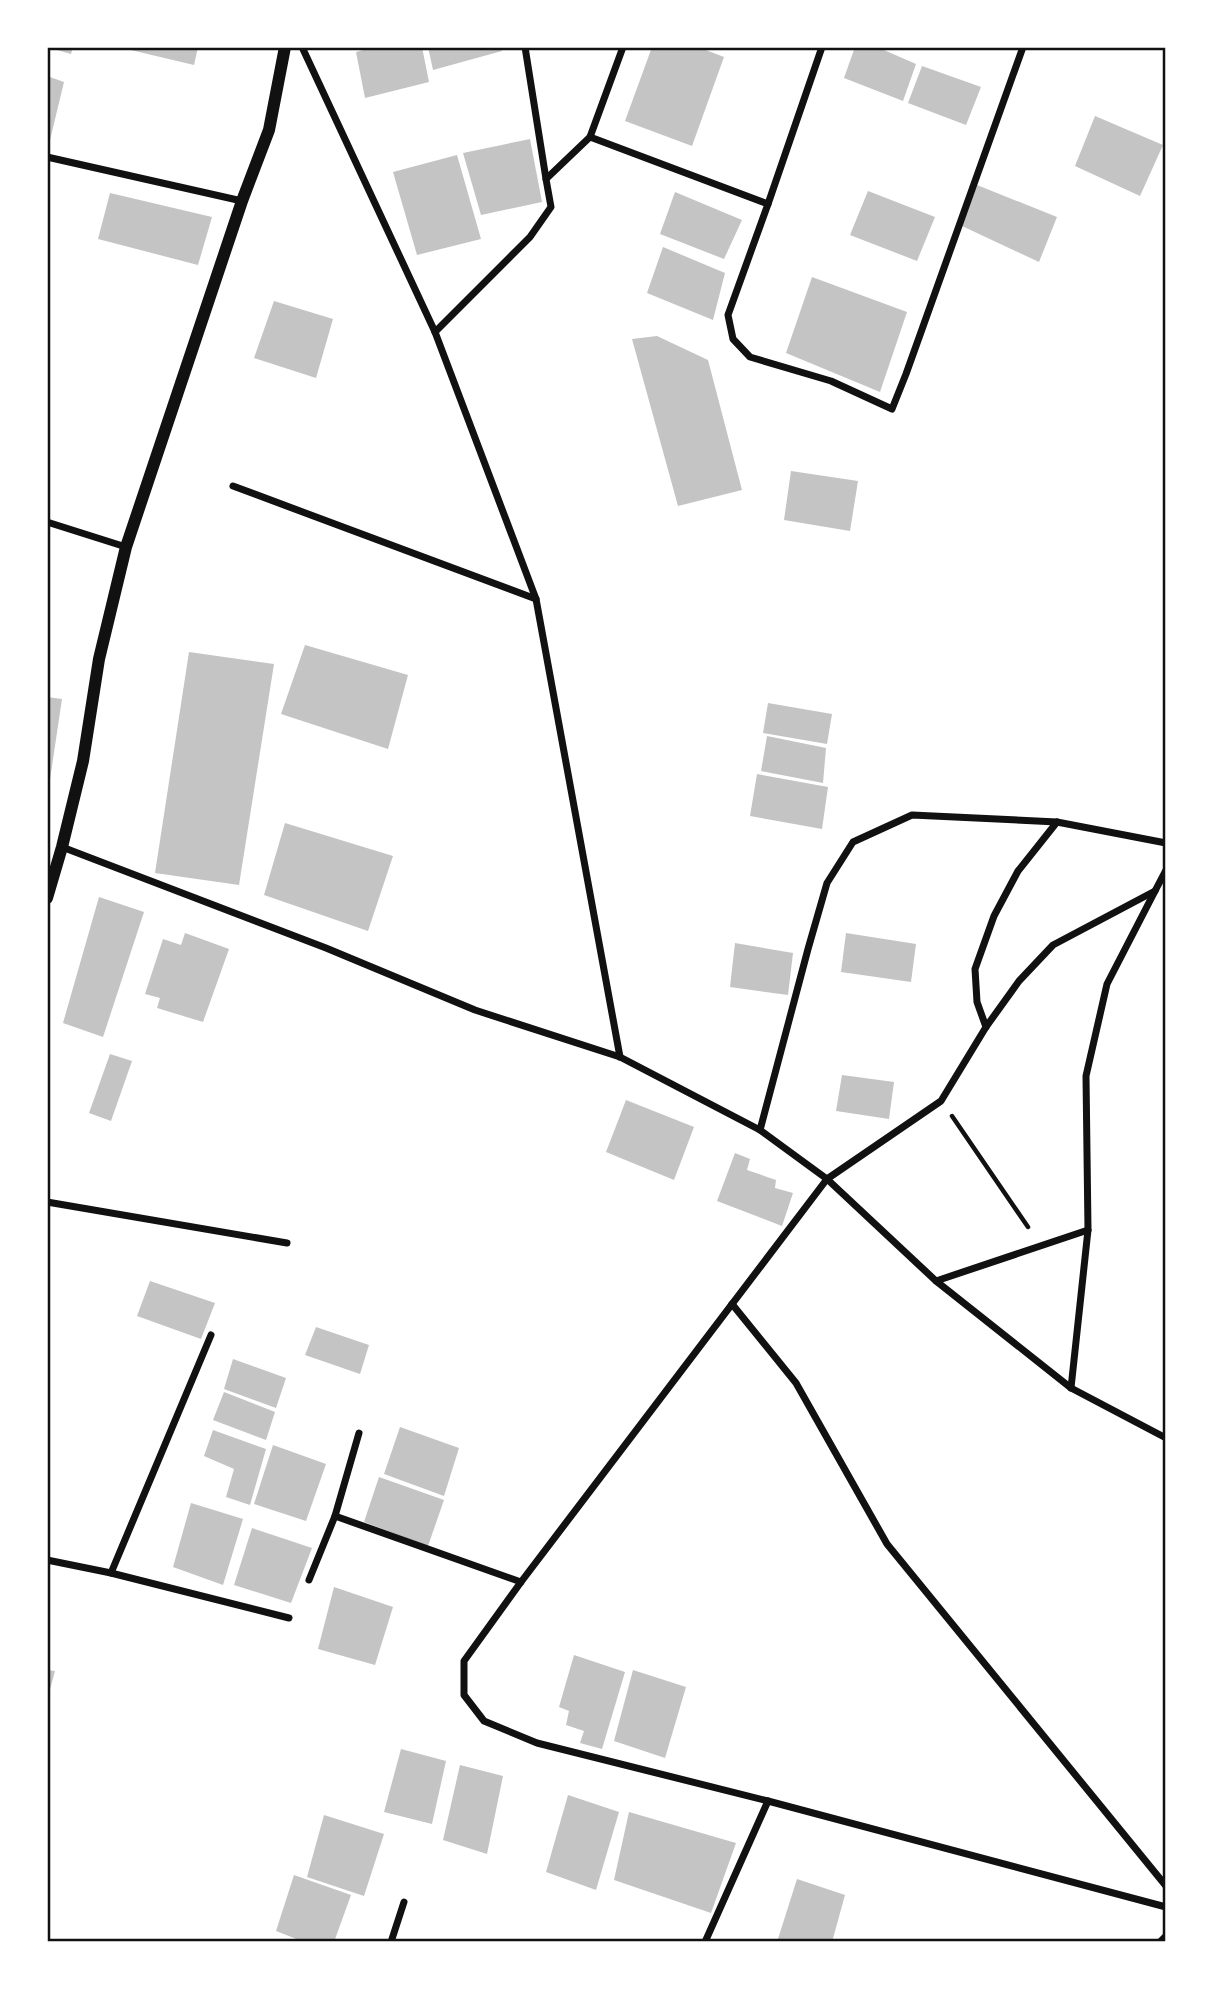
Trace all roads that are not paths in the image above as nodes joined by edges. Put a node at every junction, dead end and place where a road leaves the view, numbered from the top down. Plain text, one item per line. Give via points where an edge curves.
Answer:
1 (285, 47) edge
2 (302, 47) edge
3 (525, 47) edge
4 (623, 47) edge
5 (822, 47) edge
6 (1023, 47) edge
7 (590, 137) junction
8 (47, 157) edge
9 (546, 179) junction
10 (242, 201) junction
11 (768, 204) junction
12 (435, 332) junction
13 (233, 486) dead end
14 (47, 522) edge
15 (126, 547) junction
16 (536, 599) junction
17 (1057, 822) junction
18 (1166, 842) edge
19 (62, 847) junction
20 (1166, 870) edge
21 (50, 878) edge
22 (1155, 891) junction
23 (47, 898) edge
24 (986, 1027) junction
25 (620, 1057) junction
26 (760, 1130) junction
27 (827, 1180) junction
28 (47, 1202) edge
29 (1088, 1230) junction
30 (287, 1243) dead end
31 (936, 1281) junction
32 (733, 1304) junction
33 (211, 1335) dead end
34 (1071, 1388) junction
35 (359, 1433) dead end
36 (1166, 1438) edge
37 (335, 1516) junction
38 (47, 1560) edge
39 (111, 1573) junction
40 (309, 1580) dead end
41 (522, 1582) junction
42 (289, 1618) dead end
43 (768, 1801) junction
44 (1166, 1886) edge
45 (404, 1902) dead end
46 (1166, 1907) edge
47 (1166, 1936) edge
48 (391, 1942) edge
49 (705, 1942) edge
50 (1160, 1942) edge

1 - 10 street via 269,130
2 - 12 street
3 - 9 street
4 - 7 street
5 - 11 street
6 - 11 street via 892,409 831,381 750,358 733,339 728,315
7 - 9 street
7 - 11 street
8 - 10 street
9 - 12 street via 551,207 530,237
10 - 15 street
12 - 16 street
13 - 16 street
14 - 15 street
15 - 19 street
16 - 25 street
17 - 18 street
17 - 24 street via 1018,871 994,916 975,969 977,1002
17 - 26 street via 912,815 853,842 827,883
19 - 21 street
19 - 25 street via 475,1010
20 - 22 street
21 - 23 street
22 - 24 street via 1053,945 1019,981
22 - 29 street via 1107,984 1086,1076
24 - 27 street via 941,1101
25 - 26 street
26 - 27 street
27 - 31 street
27 - 32 street
28 - 30 street
29 - 31 street
29 - 34 street
31 - 34 street
32 - 41 street
32 - 44 street via 796,1383 887,1544
33 - 39 street
34 - 36 street
35 - 37 street
37 - 40 street
37 - 41 street
38 - 39 street
39 - 42 street
41 - 43 street via 464,1661 464,1695 484,1721 537,1743
43 - 46 street
43 - 49 street
45 - 48 street
47 - 50 street

